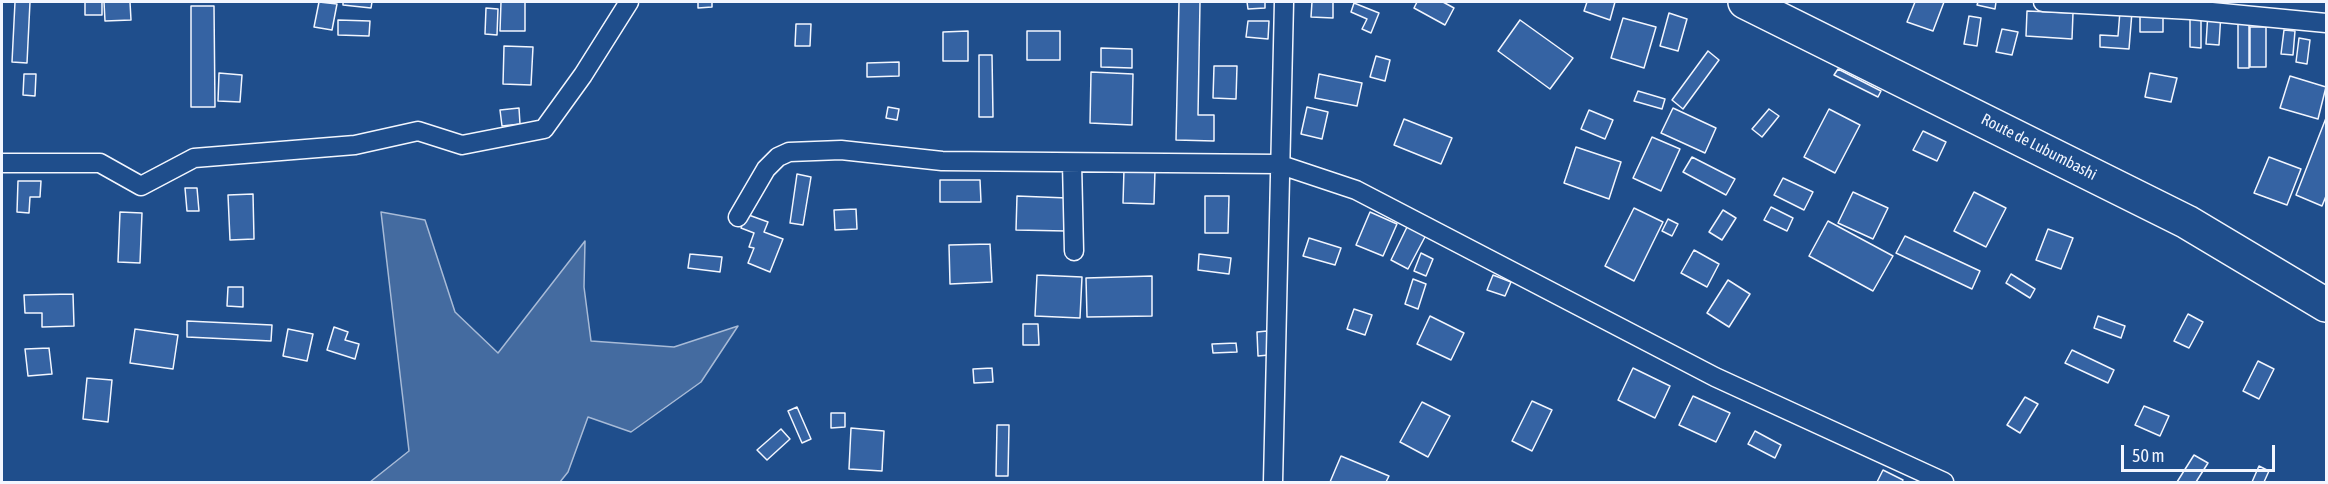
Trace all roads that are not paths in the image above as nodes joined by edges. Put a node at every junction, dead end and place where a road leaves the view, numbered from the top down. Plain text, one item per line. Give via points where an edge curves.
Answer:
1 (628, 2) edge
2 (1284, 2) edge
3 (2043, 2) edge
4 (1755, 4) edge
5 (2326, 23) edge
6 (2, 163) edge
7 (1072, 163) junction
8 (1278, 164) junction
9 (738, 216) dead end
10 (1074, 251) dead end
11 (2326, 305) edge
12 (1273, 483) edge
13 (1944, 483) edge

1 - 6 street via 544,129 462,145 418,130 355,146 194,158 141,186 100,163
2 - 8 street
3 - 5 street
4 - 11 highway, Route de Lubumbashi via 2187,222
7 - 8 street
7 - 9 street via 916,160 841,150 789,152 766,169
7 - 10 street
8 - 12 street
8 - 13 street via 1356,190 1715,377

